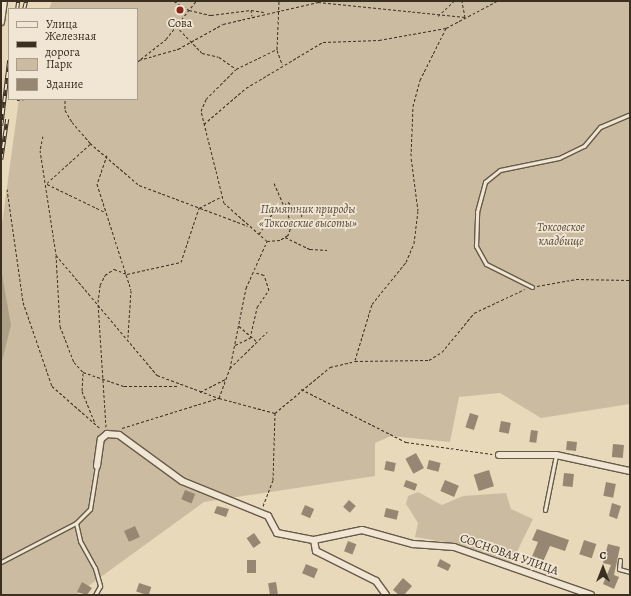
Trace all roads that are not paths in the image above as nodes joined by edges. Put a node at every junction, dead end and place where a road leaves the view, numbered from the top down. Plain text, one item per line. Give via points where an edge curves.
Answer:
1 (4, 1) edge
2 (1, 22) edge
3 (630, 114) edge
4 (532, 287) road end
5 (499, 455) road end
6 (556, 455) junction
7 (97, 466) joint
8 (630, 471) edge
9 (545, 510) dead end
10 (76, 523) junction
11 (314, 540) junction
12 (620, 560) dead end
13 (1, 562) edge
14 (630, 572) edge
15 (95, 595) edge
16 (386, 595) edge
17 (591, 595) edge

1 - 2 street
3 - 4 lane via 600,127 584,146 559,158 500,170 485,182 477,212 476,246 486,264
5 - 6 street
6 - 8 street
6 - 9 lane
7 - 10 lane via 90,509
7 - 11 street, СОСНОВАЯ УЛИЦА via 97,452 106,434 119,435 182,481 268,516 277,533
10 - 13 lane
10 - 15 lane via 80,541 95,568 100,586
11 - 16 street via 316,551 376,581
11 - 17 street, СОСНОВАЯ УЛИЦА via 362,530 413,544 454,547
12 - 14 lane via 619,569

